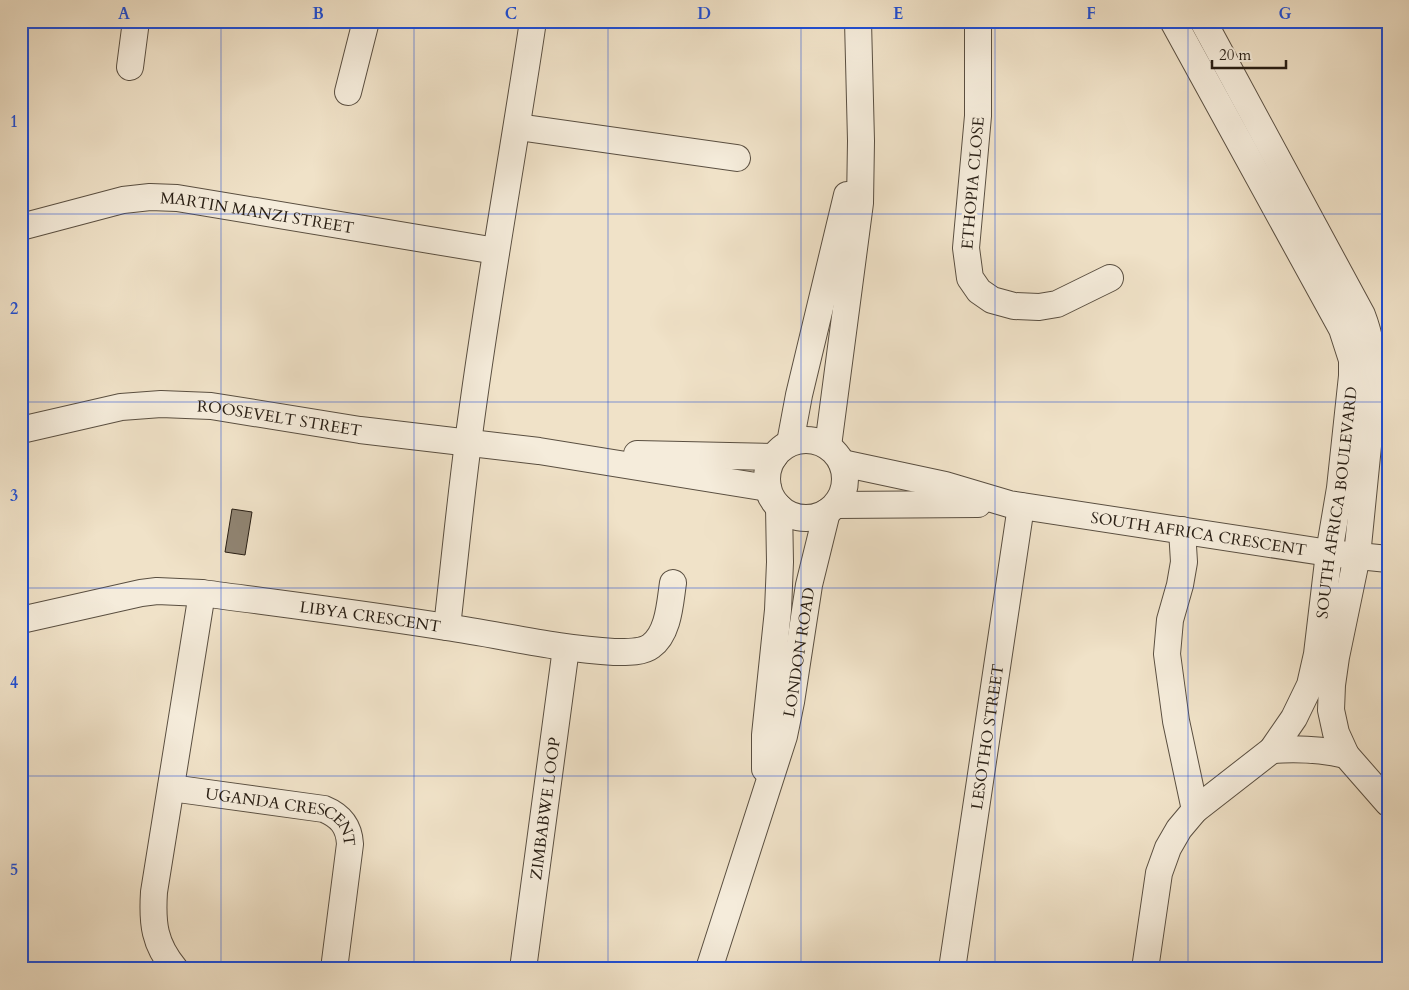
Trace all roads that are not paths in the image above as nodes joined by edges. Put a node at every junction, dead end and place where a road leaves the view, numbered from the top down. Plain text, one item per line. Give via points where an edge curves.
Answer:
1 (136, 21) edge
2 (366, 21) edge
3 (533, 21) edge
4 (858, 21) edge
5 (978, 21) edge
6 (1173, 21) edge
7 (1203, 21) edge
8 (130, 67) dead end
9 (348, 92) dead end
10 (518, 127) junction
11 (861, 141) junction
12 (737, 158) dead end
13 (21, 227) edge
14 (496, 251) junction
15 (1110, 278) dead end
16 (21, 430) edge
17 (468, 443) junction
18 (782, 450) junction
19 (539, 451) junction
20 (835, 454) junction
21 (773, 498) junction
22 (1015, 505) junction
23 (831, 509) junction
24 (1182, 530) junction
25 (1329, 553) junction
26 (1356, 556) junction
27 (1388, 558) edge
28 (673, 583) dead end
29 (202, 593) junction
30 (21, 620) edge
31 (447, 627) junction
32 (566, 648) junction
33 (1272, 750) junction
34 (1346, 756) junction
35 (171, 788) junction
36 (766, 789) junction
37 (1388, 803) edge
38 (1195, 810) junction
39 (175, 969) edge
40 (334, 969) edge
41 (523, 969) edge
42 (709, 969) edge
43 (952, 969) edge
44 (1145, 969) edge

1 - 8 street
2 - 9 street
3 - 10 street
4 - 11 street
5 - 15 street, ETHOPIA CLOSE via 977,134 966,248 970,278 979,291 992,300 1014,306 1039,307 1057,304
6 - 25 street, SOUTH AFRICA BOULEVARD via 1312,272 1348,344 1352,360 1352,390
7 - 26 street, SOUTH AFRICA BOULEVARD via 1367,329 1374,364 1374,386
10 - 12 street
10 - 14 street
11 - 18 street via 799,395
11 - 20 street via 860,203
13 - 14 street, MARTIN MANZI STREET via 123,200 161,197
14 - 17 street
16 - 17 street, ROOSEVELT STREET via 121,407 169,404 211,406 360,430
17 - 19 street, ROOSEVELT STREET
17 - 31 street
18 - 19 street, ROOSEVELT STREET
18 - 20 street via 803,440 816,441
18 - 21 street via 768,467 767,478
19 - 21 street, ROOSEVELT STREET
20 - 22 street, SOUTH AFRICA CRESCENT
20 - 23 street via 845,474 845,485 842,496
21 - 23 street via 789,514 802,518 814,517
21 - 36 street, LONDON ROAD via 780,572 765,735
22 - 23 street, SOUTH AFRICA CRESCENT
22 - 24 street, SOUTH AFRICA CRESCENT
22 - 43 street, LESOTHO STREET
23 - 36 street, LONDON ROAD via 811,571 784,736
24 - 25 street, SOUTH AFRICA CRESCENT
24 - 38 street via 1184,562 1170,620 1168,654 1176,721
25 - 26 street, SOUTH AFRICA CRESCENT
25 - 33 street, SOUTH AFRICA BOULEVARD via 1317,654 1310,685 1294,718
26 - 27 street, SOUTH AFRICA CRESCENT
26 - 34 street, SOUTH AFRICA BOULEVARD via 1332,685 1334,725
28 - 32 street, LIBYA CRESCENT via 667,619 651,646 638,651 616,652
29 - 30 street, LIBYA CRESCENT via 141,593
29 - 31 street, LIBYA CRESCENT
29 - 35 street, UGANDA CRESCENT
31 - 32 street, LIBYA CRESCENT
32 - 41 street, ZIMBABWE LOOP
33 - 34 street via 1320,749
33 - 38 street, SOUTH AFRICA BOULEVARD
34 - 37 street, SOUTH AFRICA BOULEVARD
35 - 39 street, UGANDA CRESCENT via 152,912 158,942
35 - 40 street, UGANDA CRESCENT via 324,809 338,816 345,824 350,844
36 - 42 street, LONDON ROAD
38 - 44 street, SOUTH AFRICA BOULEVARD via 1168,848 1160,873

